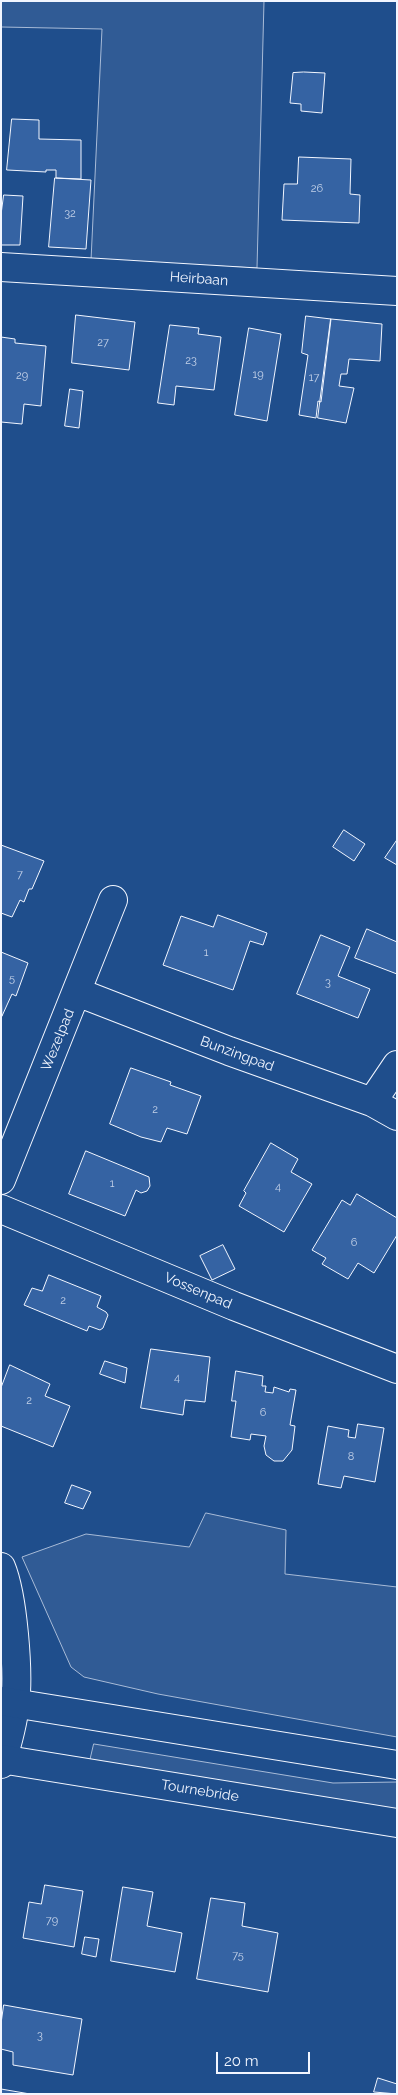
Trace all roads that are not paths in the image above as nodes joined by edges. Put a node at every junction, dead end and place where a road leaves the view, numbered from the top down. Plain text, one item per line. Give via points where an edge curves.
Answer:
1 (1, 267) edge
2 (397, 291) edge
3 (113, 900) dead end
4 (77, 992) junction
5 (397, 1065) edge
6 (372, 1102) junction
7 (397, 1116) edge
8 (1, 1180) edge
9 (1, 1209) edge
10 (397, 1369) edge
11 (1, 1567) edge
12 (8, 1702) edge
13 (2, 1761) edge
14 (397, 1765) edge
15 (397, 1823) edge

1 - 2 street, Heirbaan
3 - 4 street, Wezelpad
4 - 6 street, Bunzingpad via 229,1052
4 - 8 street, Wezelpad
5 - 6 street
6 - 7 street, Bunzingpad
9 - 10 street, Vossenpad via 234,1306
11 - 12 street via 6,1578 13,1633
12 - 13 street
12 - 14 street
13 - 15 street, Tournebride

